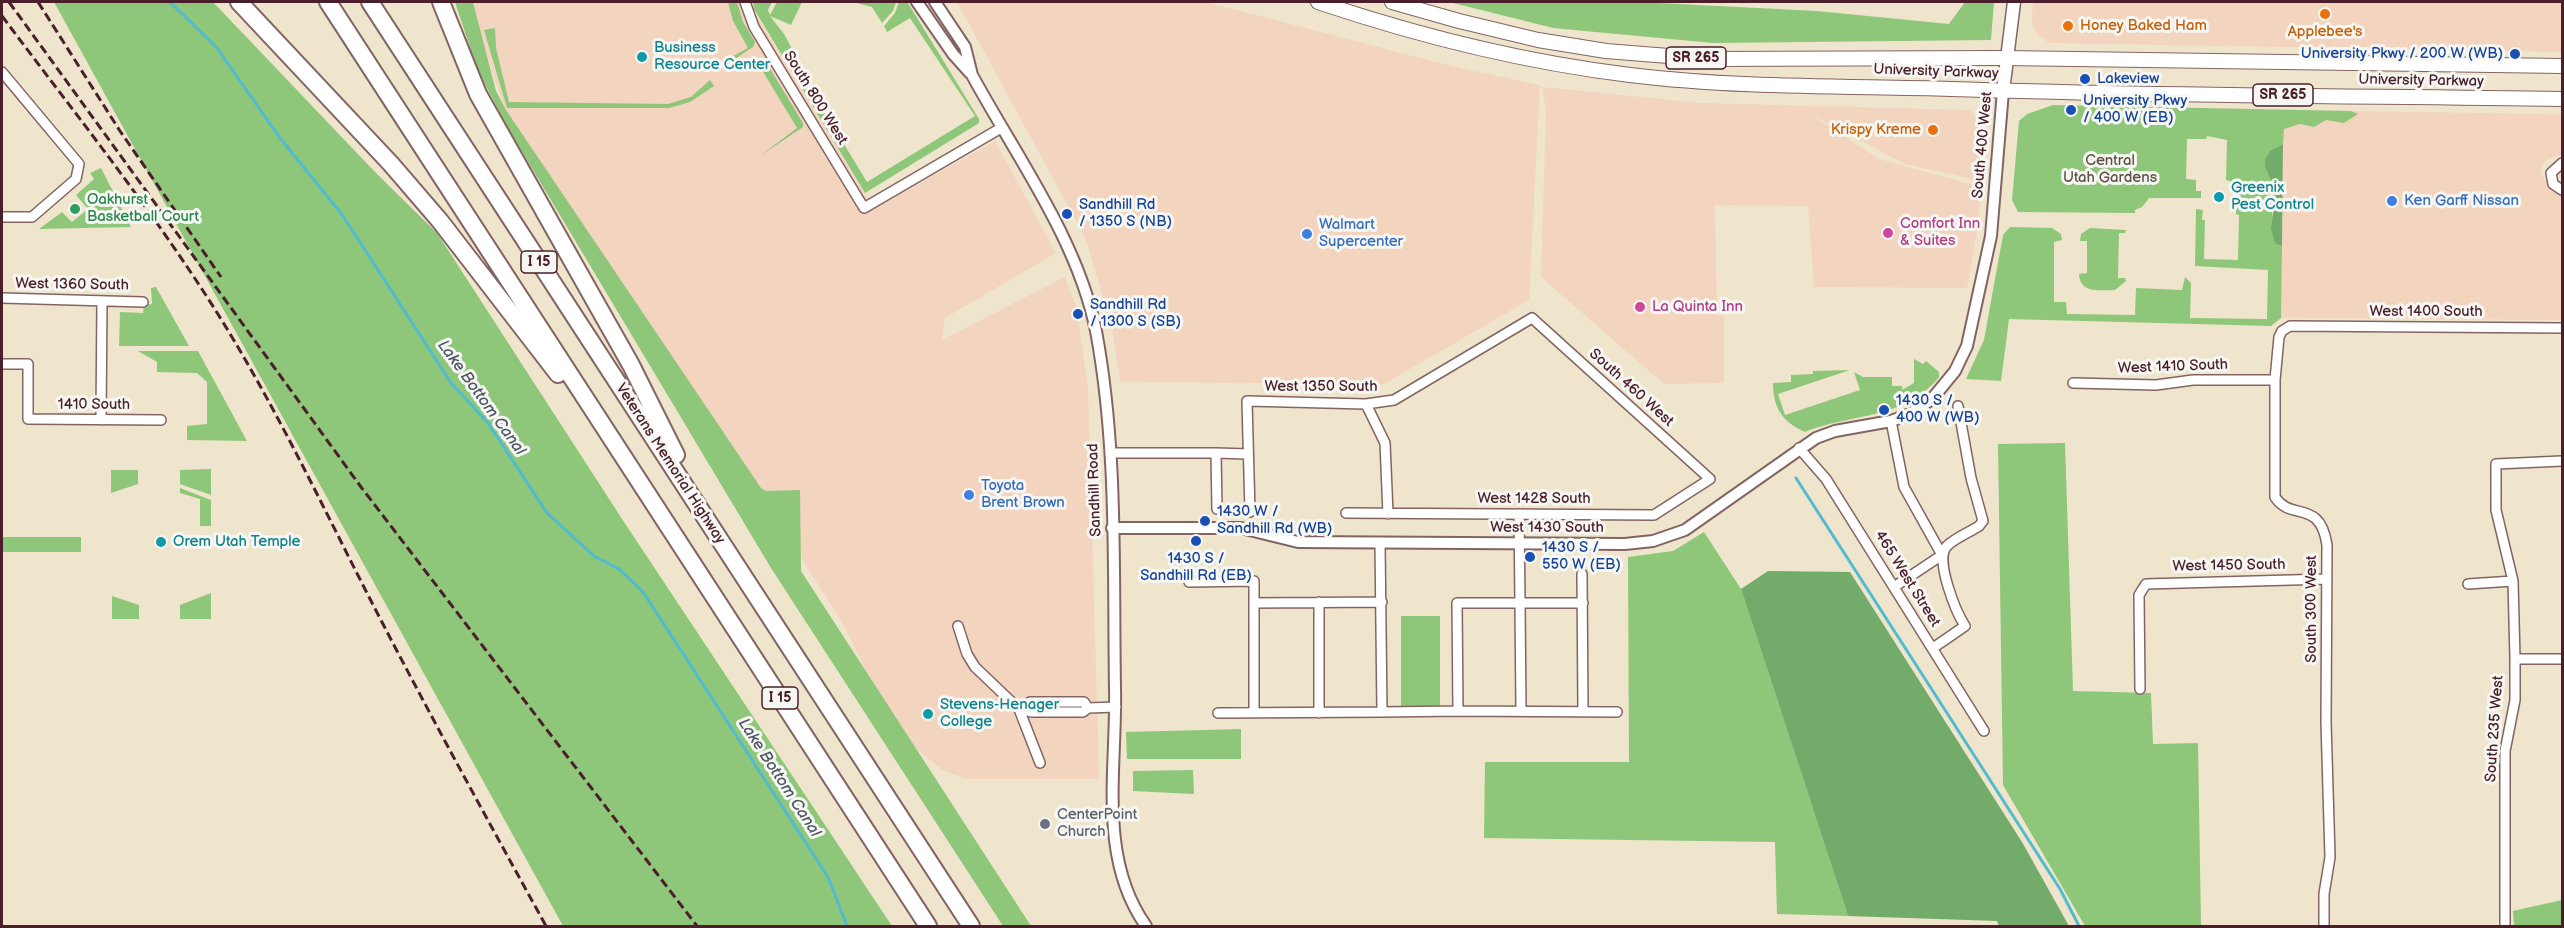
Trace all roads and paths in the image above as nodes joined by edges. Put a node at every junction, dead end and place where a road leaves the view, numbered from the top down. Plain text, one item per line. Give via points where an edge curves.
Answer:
1 (239, 2) edge
2 (328, 2) edge
3 (369, 2) edge
4 (441, 2) edge
5 (745, 2) edge
6 (917, 2) edge
7 (935, 2) edge
8 (1318, 2) edge
9 (1392, 2) edge
10 (2014, 2) edge
11 (2006, 58) junction
12 (2562, 66) edge
13 (2, 72) edge
14 (972, 75) junction
15 (2003, 91) junction
16 (2562, 99) edge
17 (1001, 128) junction
18 (2562, 163) edge
19 (2562, 190) edge
20 (2, 217) edge
21 (2, 298) edge
22 (102, 301) junction
23 (143, 302) dead end
24 (1532, 318) joint
25 (2290, 326) joint
26 (2562, 328) edge
27 (2, 364) edge
28 (2275, 380) junction
29 (2073, 383) dead end
30 (1941, 389) joint
31 (1366, 404) junction
32 (1958, 406) dead end
33 (101, 420) junction
34 (161, 420) dead end
35 (1891, 421) junction
36 (1799, 448) junction
37 (1110, 453) junction
38 (1216, 453) junction
39 (1248, 454) junction
40 (2562, 461) edge
41 (632, 469) junction
42 (1710, 479) joint
43 (1217, 508) dead end
44 (1250, 512) dead end
45 (1346, 513) dead end
46 (1388, 514) junction
47 (1519, 514) junction
48 (709, 523) junction
49 (1112, 528) junction
50 (1380, 543) junction
51 (1520, 543) junction
52 (1942, 555) junction
53 (1582, 574) dead end
54 (2327, 579) junction
55 (2513, 581) junction
56 (1189, 582) dead end
57 (2468, 584) dead end
58 (1894, 587) junction
59 (1319, 602) junction
60 (1382, 602) junction
61 (1254, 603) junction
62 (1520, 603) junction
63 (1583, 603) junction
64 (958, 626) dead end
65 (1932, 648) junction
66 (2514, 659) junction
67 (2562, 659) edge
68 (2140, 689) dead end
69 (1116, 707) junction
70 (1019, 709) junction
71 (1458, 711) junction
72 (1521, 711) junction
73 (1383, 712) junction
74 (1583, 712) junction
75 (1617, 712) dead end
76 (1218, 713) dead end
77 (1254, 713) junction
78 (1319, 713) junction
79 (1984, 731) dead end
80 (1040, 763) dead end
81 (928, 927) edge
82 (971, 927) edge
83 (1146, 927) edge
84 (2324, 927) edge
85 (2505, 927) edge

1 - 41 highway via 440,220
2 - 41 highway, I 15
3 - 48 highway, Veterans Memorial Highway / I 15
4 - 48 highway via 478,94 631,365
5 - 17 street, South 800 West via 754,27 864,208
6 - 14 street, Sandhill Road
7 - 14 street, Sandhill Road via 964,47
8 - 15 main road, University Parkway / SR 265 via 1461,45 1586,69 1702,81
9 - 11 main road, University Parkway / SR 265 via 1502,33 1646,55 1707,59
10 - 11 main road, South 400 West
11 - 12 main road, University Parkway / SR 265
11 - 15 main road, South 400 West
13 - 20 street via 79,164 76,179 32,217
14 - 17 street, Sandhill Road
15 - 16 main road, University Parkway / SR 265
15 - 30 street, South 400 West via 1990,236 1976,310 1967,346
17 - 37 street, Sandhill Road via 1076,263 1095,331
18 - 19 street via 2551,173 2553,184
21 - 22 street, West 1360 South
22 - 23 street, West 1360 South
22 - 33 street
24 - 31 street, West 1350 South via 1394,400
24 - 42 street, South 460 West
25 - 26 street, West 1400 South
25 - 28 street, South 300 West via 2279,337
27 - 33 street, 1410 South via 28,364 28,419
28 - 29 street, West 1410 South via 2193,380 2156,385
28 - 54 street, South 300 West via 2275,497 2285,507 2309,513 2322,526 2327,545
30 - 35 street, West 1430 South via 1910,414
31 - 39 street, West 1350 South via 1247,401
31 - 46 street via 1386,443
32 - 52 street via 1983,521 1947,546
33 - 34 street, 1410 South
35 - 36 street, West 1430 South via 1835,431
35 - 52 street via 1904,487
36 - 51 street, West 1430 South via 1671,536 1625,543
36 - 58 street, 465 West Street via 1826,479
37 - 38 street
37 - 49 street, Sandhill Road
38 - 39 street
38 - 43 street
39 - 44 street
40 - 55 street, South 235 West via 2496,464 2496,510
41 - 81 highway, I 15
42 - 47 street, West 1428 South via 1654,515
45 - 46 street, West 1428 South
46 - 47 street, West 1428 South
47 - 51 street
48 - 82 highway, Veterans Memorial Highway / I 15
49 - 50 street, West 1430 South via 1241,528 1298,542
49 - 69 street, Sandhill Road
50 - 51 street, West 1430 South
50 - 60 street
51 - 62 street
52 - 58 street
52 - 65 street via 1958,615 1965,626
53 - 63 street
54 - 68 street, West 1450 South via 2143,586 2139,595
54 - 84 street, South 300 West via 2330,857
55 - 57 street
55 - 66 street, South 235 West
56 - 61 street via 1254,581
58 - 65 street, 465 West Street
59 - 60 street
59 - 61 street
59 - 78 street
60 - 73 street
61 - 77 street
62 - 63 street
62 - 71 street via 1457,603
62 - 72 street
63 - 74 street
64 - 70 street via 975,667
65 - 79 street, 465 West Street
66 - 67 street
66 - 85 street, South 235 West via 2515,700 2505,751
69 - 70 street via 1088,708 1083,712
69 - 83 street, Sandhill Road via 1112,815 1118,860
70 - 80 street
71 - 72 street
71 - 73 street
72 - 74 street
73 - 78 street
74 - 75 street
76 - 77 street
77 - 78 street

